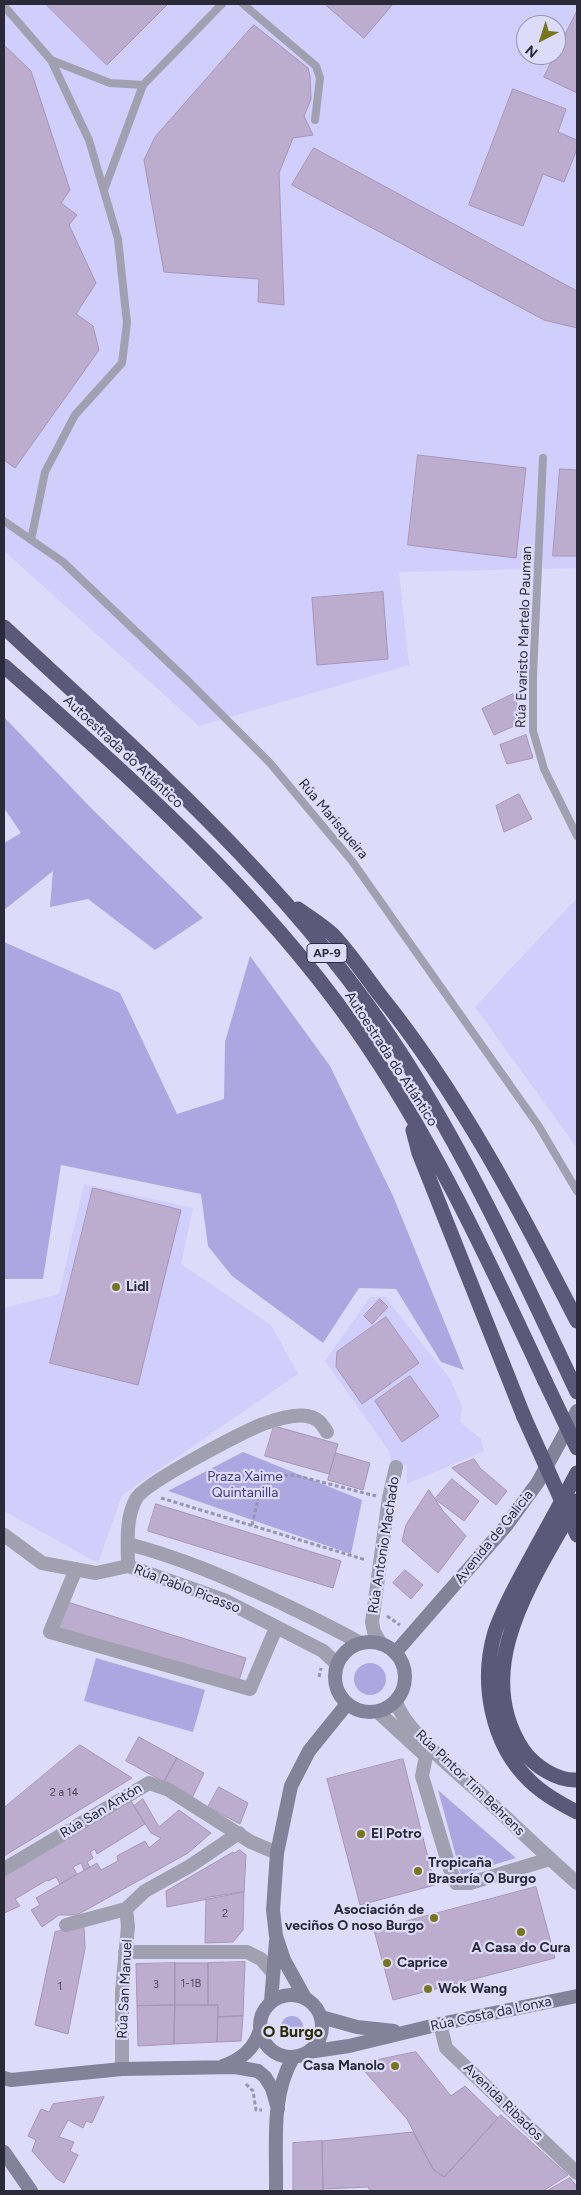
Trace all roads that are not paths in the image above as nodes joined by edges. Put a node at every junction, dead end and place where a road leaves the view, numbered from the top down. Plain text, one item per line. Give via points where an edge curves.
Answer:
1 (222, 4) edge
2 (243, 4) edge
3 (4, 6) edge
4 (51, 60) junction
5 (143, 84) junction
6 (315, 120) dead end
7 (104, 190) junction
8 (543, 458) dead end
9 (4, 521) edge
10 (30, 540) junction
11 (4, 627) edge
12 (4, 666) edge
13 (577, 836) edge
14 (277, 893) junction
15 (408, 1111) junction
16 (577, 1191) edge
17 (576, 1319) edge
18 (577, 1392) edge
19 (577, 1411) edge
20 (327, 1432) dead end
21 (577, 1448) edge
22 (396, 1467) dead end
23 (577, 1472) edge
24 (577, 1501) edge
25 (4, 1535) edge
26 (577, 1536) edge
27 (128, 1544) junction
28 (128, 1566) junction
29 (76, 1569) junction
30 (372, 1622) junction
31 (276, 1628) junction
32 (348, 1636) junction
33 (360, 1643) junction
34 (381, 1644) junction
35 (395, 1653) junction
36 (337, 1664) junction
37 (396, 1701) junction
38 (347, 1704) junction
39 (378, 1712) junction
40 (577, 1780) edge
41 (577, 1812) edge
42 (239, 1834) junction
43 (277, 1853) junction
44 (550, 1859) junction
45 (4, 1869) edge
46 (577, 1883) edge
47 (126, 1909) junction
48 (66, 1925) dead end
49 (276, 1936) junction
50 (125, 1952) junction
51 (273, 1973) junction
52 (577, 1996) edge
53 (305, 1998) junction
54 (271, 2002) junction
55 (320, 2017) junction
56 (440, 2024) junction
57 (260, 2030) junction
58 (405, 2032) junction
59 (308, 2052) junction
60 (293, 2058) junction
61 (218, 2068) junction
62 (122, 2069) junction
63 (6, 2080) edge
64 (278, 2109) junction
65 (4, 2152) edge
66 (577, 2173) edge
67 (31, 2191) edge
68 (276, 2191) edge

1 - 5 lane
2 - 6 lane via 316,66 320,78
3 - 4 lane
4 - 5 lane via 110,83
4 - 7 lane via 89,140
5 - 7 lane
7 - 10 lane via 118,239 127,323 122,363 75,415 49,464
8 - 13 lane, Rúa Evaristo Martelo Pauman via 533,731 544,769
9 - 10 lane, Rúa Marisqueira
10 - 16 lane, Rúa Marisqueira via 63,562 270,763 358,869 538,1125
11 - 14 highway, Autoestrada do Atlántico / AP-9 via 198,808
12 - 15 highway, Autoestrada do Atlántico / AP-9 via 117,765 245,894 307,965 353,1025
14 - 17 highway via 332,934 438,1073 493,1164
14 - 18 highway, Autoestrada do Atlántico / AP-9 via 337,965 400,1052 513,1257
15 - 21 highway, Autoestrada do Atlántico / AP-9, bridge via 497,1278
15 - 26 highway, bridge via 418,1154 524,1417
19 - 35 main road, Avenida de Galicia via 538,1482 511,1519
20 - 27 street via 318,1419 284,1417 224,1443 148,1486 136,1498 128,1524
22 - 30 street, Rúa Antonio Machado
23 - 41 highway via 509,1599 495,1633 488,1669 490,1701 498,1733 511,1758 530,1781
24 - 40 highway via 513,1621 502,1682 514,1737 528,1756 547,1771 567,1780
25 - 29 street, Rúa Pablo Picasso via 42,1563
27 - 28 street
27 - 32 street, Rúa Pablo Picasso via 159,1552 230,1580
28 - 29 street, Rúa Pablo Picasso via 96,1573
28 - 31 street, Rúa Pablo Picasso via 224,1600
29 - 31 street via 50,1632 250,1689
30 - 32 street, Rúa Antonio Machado via 357,1635
30 - 34 street, Rúa Antonio Machado
31 - 36 street, Rúa Pablo Picasso via 324,1651
32 - 33 street, Rúa Pablo Picasso
33 - 34 main road
33 - 36 main road via 343,1654
34 - 35 main road
35 - 37 main road via 405,1668 406,1679
36 - 38 main road via 336,1686
37 - 39 main road
37 - 44 street, Rúa Pintor Tim Behrens via 406,1721 444,1760
38 - 39 main road via 358,1711
38 - 43 main road via 309,1751 291,1786
39 - 44 street, Rúa Pintor Tim Behrens via 426,1756 422,1776 456,1883 470,1883
42 - 43 street, Rúa San Antón
42 - 45 street, Rúa San Antón via 169,1790 149,1783
42 - 47 street via 145,1891
43 - 49 main road via 273,1910
44 - 46 street, Rúa Pintor Tim Behrens
47 - 48 street
47 - 50 street, Rúa San Manuel
49 - 51 main road
49 - 53 main road via 284,1960
50 - 51 street via 247,1952 261,1959
50 - 62 street, Rúa San Manuel
51 - 54 main road
52 - 56 main road, Rúa Costa da Lonxa
53 - 54 main road via 288,1995
53 - 55 main road
54 - 57 main road via 260,2019
55 - 58 main road, Rúa Costa da Lonxa via 357,2027
55 - 59 main road via 320,2037
56 - 58 main road, Rúa Costa da Lonxa
56 - 66 street, Avenida Ribados via 446,2048
57 - 60 main road via 267,2047 274,2053
57 - 61 main road via 249,2051 235,2062
58 - 59 main road, Rúa Costa da Lonxa
59 - 60 main road
60 - 64 main road via 286,2069
61 - 62 main road
61 - 64 main road via 258,2071 272,2088
62 - 63 main road
64 - 68 main road
65 - 67 main road

